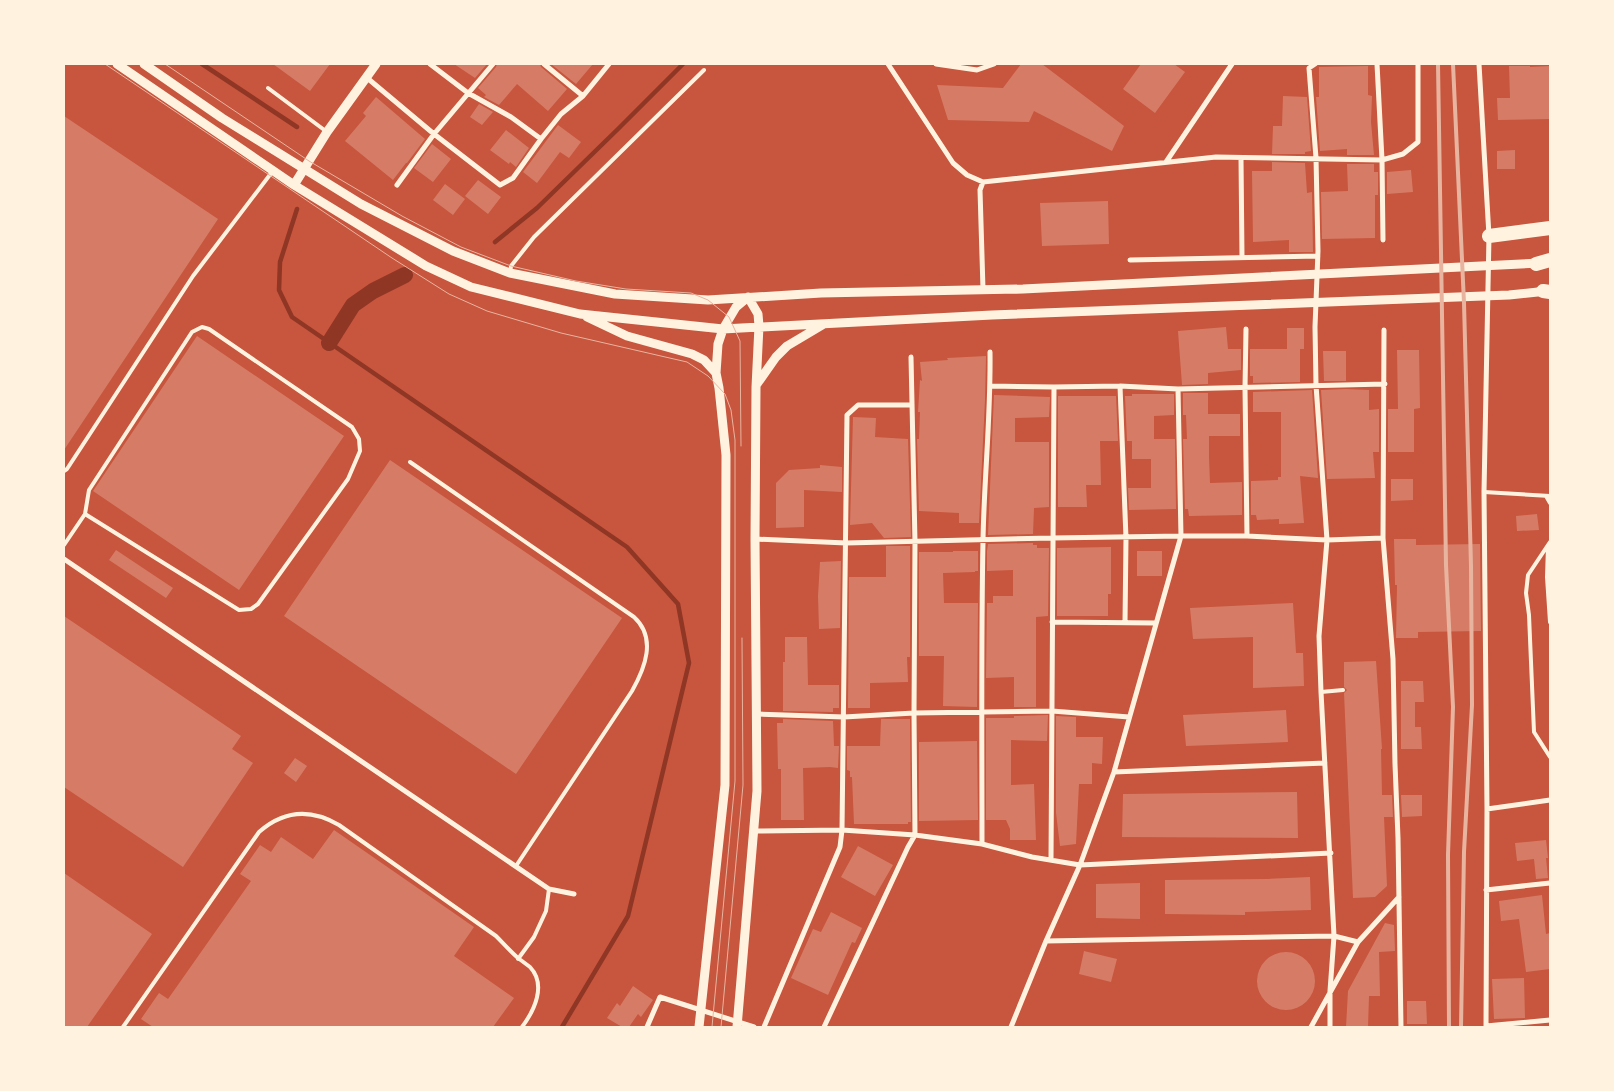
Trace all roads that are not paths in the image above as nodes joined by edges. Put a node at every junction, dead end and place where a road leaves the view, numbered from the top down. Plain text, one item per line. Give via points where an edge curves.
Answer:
1 (117, 64) edge
2 (144, 64) edge
3 (376, 64) edge
4 (430, 64) edge
5 (493, 64) edge
6 (544, 64) edge
7 (609, 64) edge
8 (888, 64) edge
9 (936, 64) edge
10 (994, 64) edge
11 (1231, 64) edge
12 (1315, 64) edge
13 (1377, 64) edge
14 (1418, 64) edge
15 (1479, 64) edge
16 (704, 70) dead end
17 (366, 77) junction
18 (268, 88) dead end
19 (468, 93) junction
20 (583, 96) junction
21 (327, 132) junction
22 (434, 134) junction
23 (541, 139) junction
24 (1241, 158) junction
25 (1316, 158) junction
26 (1382, 160) junction
27 (1166, 162) junction
28 (304, 169) junction
29 (273, 171) junction
30 (983, 182) junction
31 (397, 185) dead end
32 (294, 186) junction
33 (1550, 228) edge
34 (1489, 236) junction
35 (1383, 240) dead end
36 (1318, 256) junction
37 (1242, 257) junction
38 (1130, 260) dead end
39 (1546, 262) edge
40 (510, 273) junction
41 (983, 289) junction
42 (1548, 291) edge
43 (748, 297) junction
44 (580, 314) junction
45 (826, 322) junction
46 (759, 326) junction
47 (723, 328) junction
48 (1246, 330) dead end
49 (1384, 330) dead end
50 (990, 352) dead end
51 (912, 357) dead end
52 (716, 373) junction
53 (1384, 384) junction
54 (1316, 385) junction
55 (990, 386) junction
56 (1120, 386) junction
57 (756, 387) junction
58 (1054, 387) junction
59 (1178, 388) junction
60 (1245, 388) junction
61 (912, 405) junction
62 (410, 462) dead end
63 (64, 471) edge
64 (1484, 492) junction
65 (1548, 496) edge
66 (1550, 502) edge
67 (86, 514) junction
68 (1180, 536) junction
69 (1247, 536) junction
70 (1052, 538) junction
71 (1126, 538) junction
72 (1383, 538) junction
73 (755, 539) junction
74 (983, 540) junction
75 (1327, 540) junction
76 (915, 542) junction
77 (64, 544) edge
78 (846, 544) junction
79 (1549, 544) edge
80 (64, 559) edge
81 (1052, 622) junction
82 (1550, 622) edge
83 (1125, 623) junction
84 (1156, 623) junction
85 (1343, 690) dead end
86 (1321, 692) junction
87 (1052, 711) junction
88 (914, 713) junction
89 (981, 713) junction
90 (755, 714) junction
91 (844, 717) junction
92 (1128, 717) junction
93 (1550, 756) edge
94 (1325, 764) junction
95 (1114, 772) junction
96 (1550, 800) edge
97 (1487, 809) junction
98 (842, 830) junction
99 (753, 832) junction
100 (915, 835) junction
101 (982, 844) junction
102 (1331, 853) junction
103 (1051, 860) junction
104 (1080, 865) junction
105 (516, 866) junction
106 (1550, 883) edge
107 (549, 888) junction
108 (1486, 890) junction
109 (574, 894) dead end
110 (1399, 896) junction
111 (1334, 936) junction
112 (1046, 940) junction
113 (1358, 942) junction
114 (518, 958) junction
115 (1330, 991) junction
116 (701, 1010) junction
117 (1550, 1020) edge
118 (737, 1025) edge
119 (124, 1027) edge
120 (522, 1027) edge
121 (647, 1027) edge
122 (699, 1027) edge
123 (754, 1027) edge
124 (764, 1027) edge
125 (824, 1027) edge
126 (1011, 1027) edge
127 (1311, 1027) edge
128 (1330, 1027) edge
129 (1401, 1027) edge
130 (1486, 1027) edge

1 - 29 street
2 - 28 street
3 - 17 street
4 - 19 street
5 - 19 street
6 - 20 street
7 - 20 street
8 - 30 street via 953,163 967,175
9 - 10 street via 977,70
11 - 27 street
12 - 25 street via 1309,68
13 - 26 street
14 - 26 street via 1418,142 1403,154
15 - 34 street
16 - 40 lane via 534,237 511,266
17 - 21 street
17 - 22 street
18 - 21 lane
19 - 22 street
19 - 23 street via 511,117
20 - 23 street via 561,114
21 - 28 street
22 - 23 street via 500,185 513,178
22 - 31 street
24 - 25 street
24 - 27 street
24 - 37 street
25 - 26 street
25 - 36 street
26 - 35 street
27 - 30 street
28 - 32 street
28 - 40 street via 361,204 453,251
29 - 32 street
29 - 63 lane via 193,276
30 - 41 street via 980,190
32 - 44 street via 426,266 471,287
33 - 34 highway
34 - 64 street
36 - 37 street
36 - 54 street
37 - 38 street
39 - 41 street
40 - 43 street via 614,294 708,300
41 - 43 street
42 - 45 street
43 - 46 street via 758,314
43 - 47 street
44 - 47 street
44 - 52 street via 627,336 692,354 704,360
45 - 46 street
45 - 57 street via 787,346
46 - 47 street
46 - 57 street
47 - 52 street
48 - 60 street
49 - 53 street
50 - 55 street
51 - 61 street
52 - 116 street via 726,455 724,785
53 - 54 street
53 - 72 street
54 - 60 street
54 - 75 street
55 - 58 street
55 - 74 street
56 - 58 street
56 - 59 street
56 - 71 street
57 - 73 street
58 - 70 street
59 - 60 street
59 - 68 street
60 - 69 street
61 - 76 street
61 - 78 street via 858,405 847,415
62 - 105 lane via 634,618 648,638 645,662 635,686
64 - 65 lane
64 - 97 street
65 - 66 lane
67 - 67 lane via 89,490 192,332 202,327 352,427 359,439 360,450 348,479 258,604 251,609 239,610
67 - 77 lane
68 - 69 street
68 - 71 street
68 - 84 street
69 - 75 street
70 - 71 street
70 - 74 street
70 - 81 street
71 - 83 street
72 - 75 street
72 - 110 street via 1393,659
73 - 78 street
73 - 90 street
74 - 76 street
74 - 89 street
75 - 86 street via 1320,636
76 - 78 street
76 - 88 street
78 - 91 street
79 - 82 lane
79 - 93 lane via 1528,575 1526,593 1534,732
80 - 105 street
81 - 83 street
81 - 87 street
83 - 84 street
84 - 92 street
85 - 86 lane
86 - 94 street
87 - 89 street
87 - 92 street
87 - 103 street
88 - 89 street
88 - 91 street
88 - 100 street
89 - 101 street
90 - 91 street
90 - 99 street
91 - 98 street
92 - 95 street
94 - 95 street
94 - 102 street
95 - 104 street
96 - 97 street
97 - 108 street
98 - 99 street
98 - 100 street
98 - 124 street via 840,847
99 - 118 street
100 - 101 street
100 - 125 street
101 - 103 street
102 - 104 street
102 - 111 street
103 - 104 street
104 - 112 street
105 - 107 street
106 - 108 street
107 - 109 street
107 - 114 lane via 546,912 534,937
108 - 130 street
110 - 113 street
110 - 129 street
111 - 112 street
111 - 113 street
111 - 115 street
112 - 126 street
113 - 115 street
114 - 119 lane via 496,936 339,825 320,816 299,813 272,822 252,840
114 - 120 lane via 533,971 538,987 531,1015
115 - 127 street
115 - 128 street
116 - 118 street
116 - 121 street via 660,997
116 - 122 street
117 - 130 street
118 - 123 street

